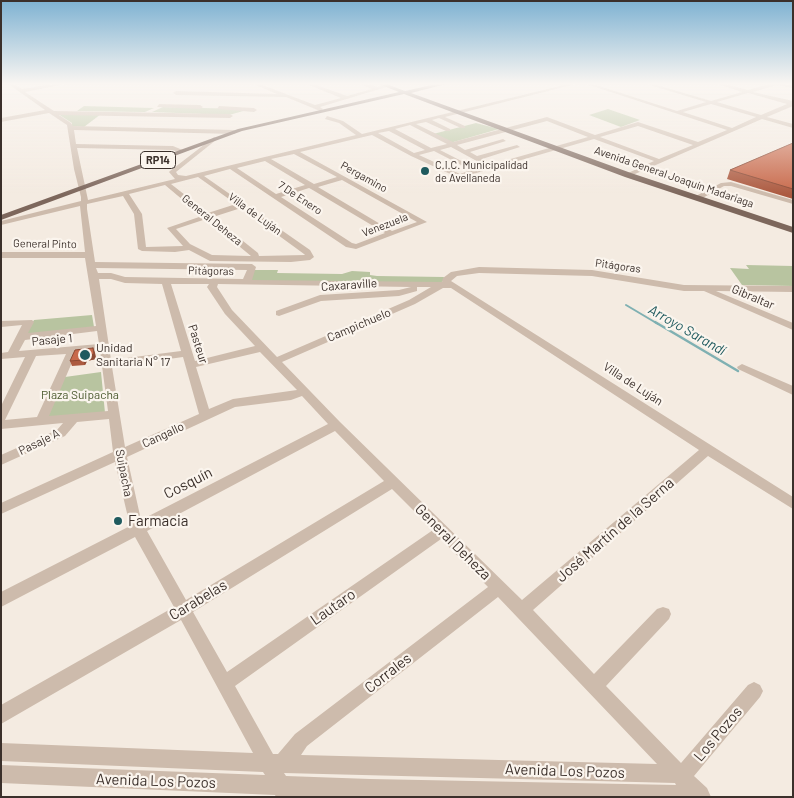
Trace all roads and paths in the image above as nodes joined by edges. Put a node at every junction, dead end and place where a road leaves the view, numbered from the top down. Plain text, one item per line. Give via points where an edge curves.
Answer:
1 (64, 120) edge
2 (94, 120) edge
3 (227, 120) edge
4 (284, 120) edge
5 (335, 120) edge
6 (427, 120) joint
7 (451, 120) edge
8 (482, 120) edge
9 (544, 120) edge
10 (552, 120) edge
11 (703, 120) edge
12 (754, 120) edge
13 (773, 120) edge
14 (412, 124) junction
15 (463, 126) dead end
16 (793, 126) edge
17 (71, 128) junction
18 (84, 128) junction
19 (390, 129) junction
20 (506, 129) junction
21 (425, 130) junction
22 (448, 130) dead end
23 (733, 130) junction
24 (189, 131) junction
25 (373, 133) junction
26 (216, 135) junction
27 (361, 136) junction
28 (404, 136) junction
29 (437, 136) junction
30 (595, 136) junction
31 (183, 137) dead end
32 (503, 141) dead end
33 (178, 142) dead end
34 (416, 142) junction
35 (451, 144) junction
36 (698, 144) junction
37 (73, 146) junction
38 (516, 147) dead end
39 (173, 148) junction
40 (556, 148) junction
41 (432, 149) junction
42 (182, 151) junction
43 (295, 152) junction
44 (464, 152) junction
45 (413, 155) junction
46 (477, 158) junction
47 (266, 159) junction
48 (659, 161) junction
49 (231, 167) junction
50 (493, 167) junction
51 (477, 171) junction
52 (199, 175) junction
53 (628, 175) junction
54 (185, 178) junction
55 (342, 178) junction
56 (79, 179) junction
57 (104, 180) junction
58 (166, 183) junction
59 (311, 187) junction
60 (83, 188) junction
61 (125, 193) junction
62 (276, 196) junction
63 (696, 198) junction
64 (793, 202) edge
65 (84, 203) junction
66 (242, 205) junction
67 (206, 216) junction
68 (1, 218) edge
69 (423, 222) joint
70 (1, 223) edge
71 (793, 230) edge
72 (392, 234) junction
73 (356, 247) joint
74 (189, 248) junction
75 (1, 255) edge
76 (254, 258) junction
77 (90, 260) junction
78 (94, 276) junction
79 (166, 281) junction
80 (214, 282) junction
81 (246, 283) junction
82 (309, 284) junction
83 (444, 285) junction
84 (421, 286) junction
85 (459, 288) joint
86 (705, 289) junction
87 (793, 290) edge
88 (316, 300) junction
89 (279, 313) dead end
90 (1, 324) edge
91 (793, 327) edge
92 (101, 328) junction
93 (21, 337) junction
94 (104, 347) junction
95 (262, 348) junction
96 (72, 351) junction
97 (187, 353) junction
98 (32, 354) junction
99 (6, 356) edge
100 (276, 362) junction
101 (107, 364) junction
102 (192, 365) junction
103 (742, 367) dead end
104 (793, 391) edge
105 (304, 392) junction
106 (115, 414) junction
107 (205, 415) junction
108 (1, 418) edge
109 (73, 419) junction
110 (41, 422) junction
111 (1, 425) edge
112 (336, 425) junction
113 (708, 449) junction
114 (120, 455) junction
115 (1, 460) edge
116 (393, 482) junction
117 (793, 504) edge
118 (1, 509) edge
119 (136, 528) junction
120 (442, 531) junction
121 (498, 588) junction
122 (1, 600) edge
123 (183, 610) junction
124 (522, 610) junction
125 (663, 614) dead end
126 (224, 684) junction
127 (594, 685) junction
128 (754, 691) dead end
129 (1, 715) edge
130 (1, 752) edge
131 (275, 763) junction
132 (1, 774) edge
133 (679, 774) junction
134 (284, 790) edge
135 (368, 793) edge
136 (700, 796) edge

1 - 17 street
2 - 18 street
3 - 26 street
4 - 26 main road, RP14
5 - 27 street
6 - 14 street
6 - 22 street
7 - 15 street
8 - 20 main road, Avenida General Joaquín Madariaga
9 - 20 street
10 - 30 street
11 - 23 street
12 - 23 street
13 - 16 street
14 - 19 street
14 - 21 street
17 - 18 street
17 - 37 street
18 - 24 street
19 - 25 street
19 - 28 street
20 - 35 street
20 - 40 main road, Avenida General Joaquín Madariaga
21 - 28 street
21 - 29 street
23 - 36 street
24 - 26 street
24 - 31 street
25 - 27 street
25 - 45 street
26 - 42 main road, RP14
26 - 54 street via 172,172
27 - 43 street
28 - 34 street
29 - 34 street
29 - 35 street
30 - 36 street via 638,124
30 - 40 street
30 - 48 street
32 - 44 street
33 - 39 street
34 - 41 street
35 - 41 street
35 - 44 street
36 - 48 street
37 - 39 street
37 - 56 street
38 - 46 street
39 - 42 street
40 - 50 street
40 - 53 main road, Avenida General Joaquín Madariaga
41 - 45 street
41 - 51 street
42 - 57 main road, RP14
43 - 47 street
43 - 55 street, Pergamino
44 - 46 street
45 - 51 street via 457,176
46 - 50 street
47 - 49 street
47 - 59 street
48 - 53 street
49 - 52 street
49 - 62 street, 7 De Enero
50 - 51 street
52 - 54 street
52 - 66 street, Villa de Luján
53 - 63 main road, Avenida General Joaquín Madariaga
54 - 58 street
55 - 59 street
55 - 69 street, Pergamino
56 - 57 main road
56 - 60 street
57 - 60 main road, RP14
58 - 61 street
58 - 67 street, General Deheza
59 - 62 street
59 - 72 street
60 - 65 street
60 - 68 main road, RP14
61 - 65 street
61 - 74 street via 138,214 142,249
62 - 73 street, 7 De Enero
63 - 64 street via 727,184
63 - 71 main road, Avenida General Joaquín Madariaga
65 - 70 street
65 - 77 street, Suipacha
66 - 67 street
66 - 76 street, Villa de Luján via 308,253 308,258
67 - 74 street via 171,228
67 - 76 street, General Deheza via 255,255
69 - 72 street, Venezuela
72 - 73 street, Venezuela
74 - 76 street via 206,257
75 - 77 street, General Pinto
77 - 78 street, Suipacha
77 - 81 street, General Pinto via 252,267
78 - 79 street, Pitágoras
78 - 92 street, Suipacha
79 - 80 street, Pitágoras
79 - 97 street, Pasteur
80 - 81 street, Pitágoras
80 - 95 street, General Deheza via 212,287 228,312
81 - 82 street, Pitágoras
82 - 84 street, Pitágoras
82 - 88 street
83 - 84 street, Pitágoras
83 - 85 street, Pitágoras
83 - 86 street, Pitágoras via 454,274 479,270 586,273
83 - 100 street, Campichuelo
84 - 88 street, Caxaraville via 399,293
85 - 113 street, Villa de Luján
86 - 87 street, Pitágoras
86 - 91 street, Gibraltar
88 - 89 street, Caxaraville
90 - 93 street via 29,322
92 - 93 street, Pasaje 1
92 - 94 street, Suipacha
93 - 99 street
94 - 96 street, Pasaje 1
94 - 101 street, Suipacha
95 - 100 street, General Deheza
95 - 102 street
96 - 98 street, Pasaje 1
96 - 110 street
97 - 101 street
97 - 102 street, Pasteur
98 - 99 street, Pasaje 1
98 - 108 street
100 - 105 street, General Deheza
101 - 106 street, Suipacha
102 - 107 street, Pasteur
103 - 104 street
105 - 107 street, Cangallo via 238,401
105 - 112 street, General Deheza
106 - 109 street
106 - 114 street, Suipacha
107 - 114 street, Cangallo
109 - 110 street
109 - 115 street, Pasaje A via 61,433
110 - 111 street
112 - 116 street, General Deheza
112 - 119 street, Cosquín
113 - 117 street, Villa de Luján
113 - 124 street, José Martín de la Serna
114 - 118 street, Cangallo
114 - 119 street, Suipacha
116 - 120 street, General Deheza
116 - 123 street, Carabelas
119 - 122 street, Cosquín
119 - 123 street, Suipacha
120 - 121 street, General Deheza
120 - 126 street, Lautaro
121 - 124 street, General Deheza
121 - 131 street, Corrales
123 - 126 street, Suipacha
123 - 129 street, Carabelas
124 - 127 street, General Deheza
125 - 127 street
126 - 131 street, Suipacha
127 - 133 street, General Deheza
128 - 133 street, Los Pozos via 689,769
130 - 131 street, Avenida Los Pozos
131 - 133 street, Avenida Los Pozos
131 - 134 street, Suipacha
132 - 134 street, Avenida Los Pozos via 248,785
133 - 136 street, General Deheza
134 - 135 street, Avenida Los Pozos
135 - 136 street, Avenida Los Pozos

